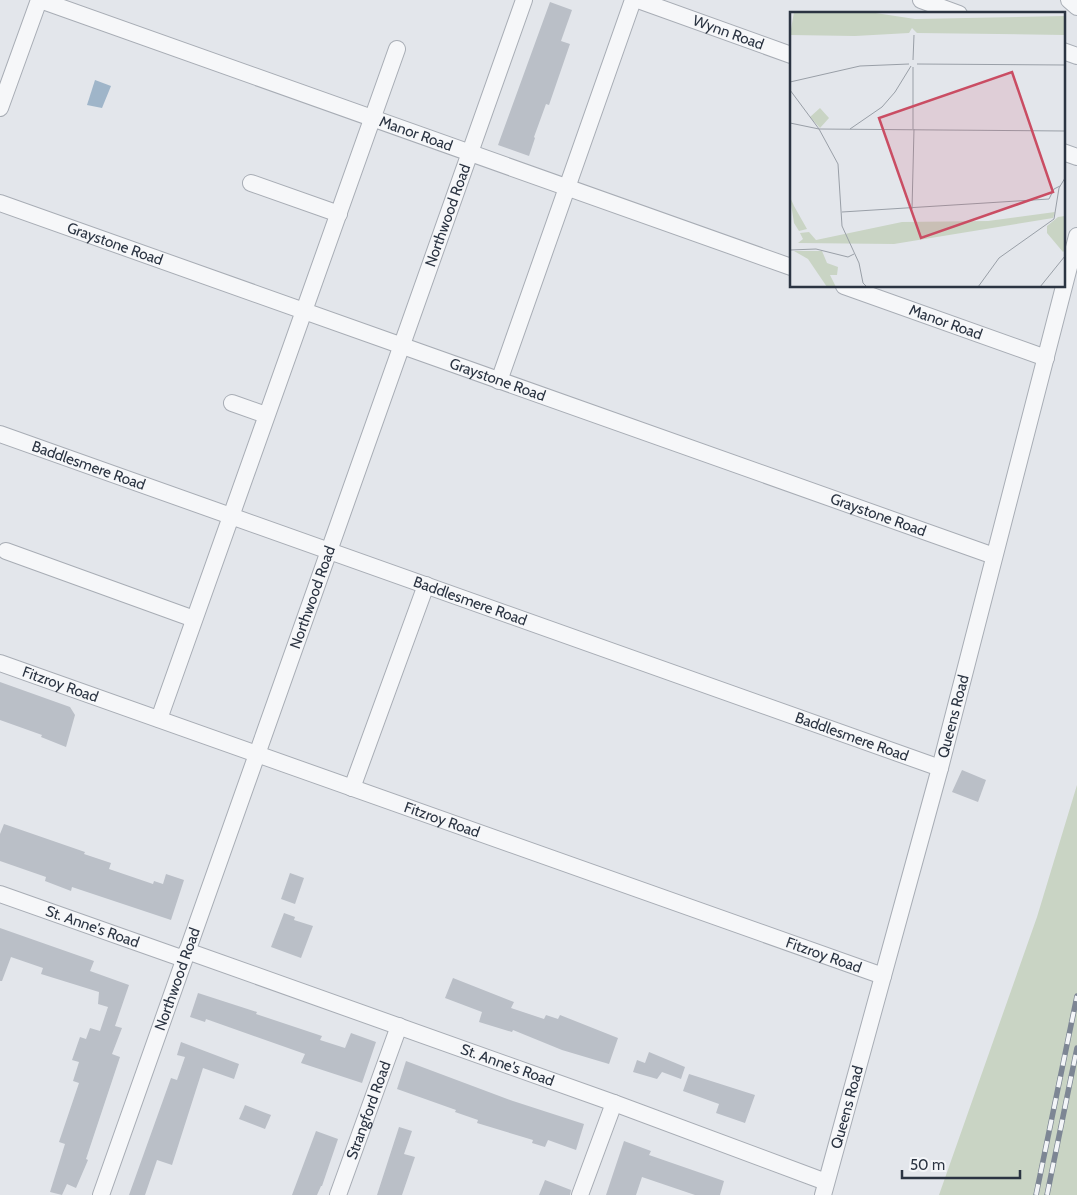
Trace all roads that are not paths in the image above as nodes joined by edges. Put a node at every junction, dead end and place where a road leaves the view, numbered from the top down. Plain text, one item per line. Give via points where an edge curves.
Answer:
1 (39, 0) edge
2 (524, 0) edge
3 (633, 0) edge
4 (638, 0) edge
5 (921, 0) edge
6 (1069, 0) edge
7 (1077, 7) edge
8 (954, 12) edge
9 (397, 49) dead end
10 (1064, 51) edge
11 (790, 55) edge
12 (1077, 56) edge
13 (0, 108) edge
14 (372, 119) junction
15 (1064, 152) edge
16 (470, 154) junction
17 (1077, 157) edge
18 (251, 183) dead end
19 (567, 188) junction
20 (0, 203) edge
21 (338, 214) junction
22 (1077, 236) edge
23 (790, 267) edge
24 (1064, 287) edge
25 (850, 288) edge
26 (1064, 288) edge
27 (304, 311) junction
28 (402, 346) junction
29 (1046, 358) junction
30 (499, 381) junction
31 (232, 403) dead end
32 (266, 414) junction
33 (0, 434) edge
34 (232, 516) junction
35 (6, 551) dead end
36 (330, 551) junction
37 (994, 556) junction
38 (426, 585) junction
39 (194, 619) junction
40 (0, 663) edge
41 (159, 719) junction
42 (257, 754) junction
43 (940, 768) junction
44 (352, 788) junction
45 (0, 894) edge
46 (185, 955) junction
47 (883, 976) junction
48 (398, 1026) junction
49 (614, 1103) junction
50 (824, 1189) edge
51 (101, 1195) edge
52 (338, 1195) edge
53 (580, 1195) edge

1 - 13 street
1 - 14 street, Manor Road
2 - 16 street, Northwood Road
3 - 19 street
4 - 11 street, Wynn Road
5 - 8 street
6 - 7 street
9 - 14 street
10 - 12 street
14 - 16 street, Manor Road
14 - 21 street
15 - 17 street
16 - 19 street, Manor Road
16 - 28 street, Northwood Road
18 - 21 street
19 - 23 street, Manor Road
19 - 30 street
20 - 27 street, Graystone Road
21 - 27 street
22 - 24 street, Queens Road
25 - 29 street, Manor Road
26 - 29 street, Queens Road
27 - 28 street, Graystone Road
27 - 32 street
28 - 30 street, Graystone Road
28 - 36 street, Northwood Road
29 - 37 street, Queens Road
30 - 37 street, Graystone Road
31 - 32 street
32 - 34 street
33 - 34 street, Baddlesmere Road
34 - 36 street, Baddlesmere Road
34 - 39 street
35 - 39 street
36 - 38 street, Baddlesmere Road
36 - 42 street, Northwood Road
37 - 43 street, Queens Road
38 - 43 street, Baddlesmere Road
38 - 44 street
39 - 41 street
40 - 41 street, Fitzroy Road
41 - 42 street, Fitzroy Road
42 - 44 street, Fitzroy Road
42 - 46 street, Northwood Road
43 - 47 street, Queens Road
44 - 47 street, Fitzroy Road
45 - 46 street, St. Anne's Road
46 - 48 street, St. Anne's Road
46 - 51 street, Northwood Road
47 - 50 street, Queens Road
48 - 49 street, St. Anne's Road
48 - 52 street, Strangford Road
49 - 50 street, St. Anne's Road
49 - 53 street

